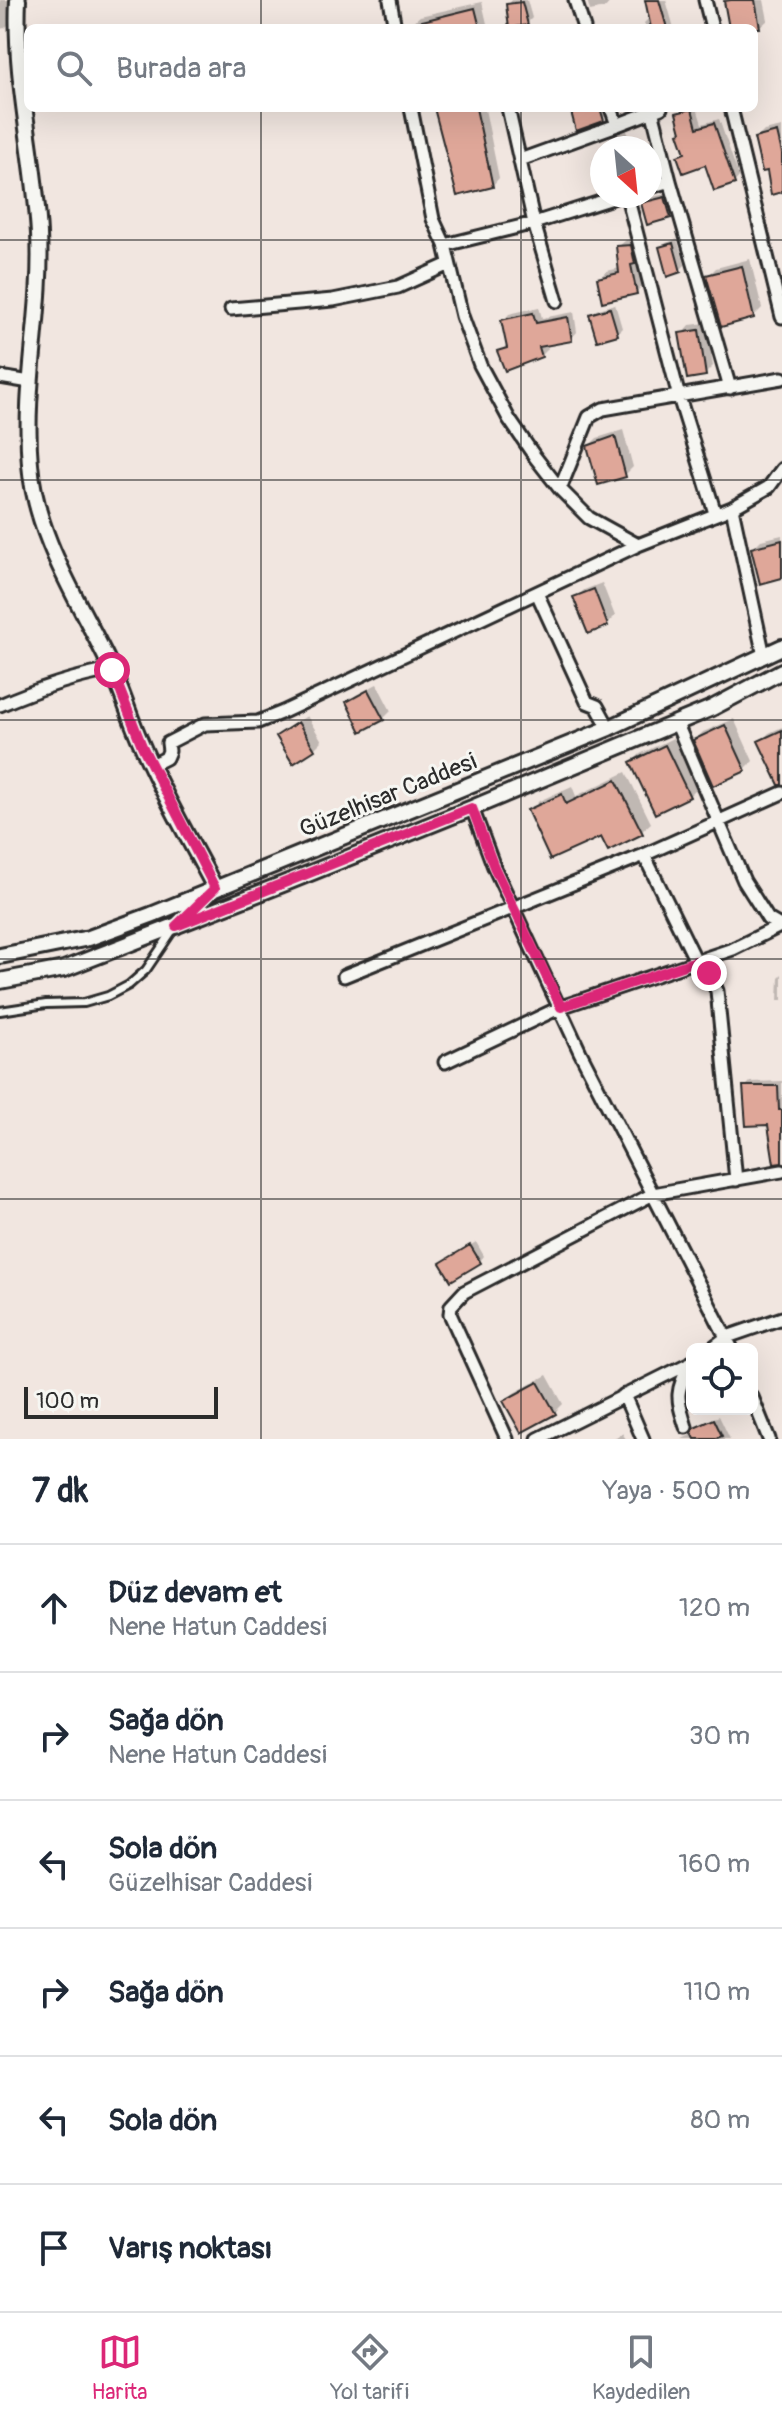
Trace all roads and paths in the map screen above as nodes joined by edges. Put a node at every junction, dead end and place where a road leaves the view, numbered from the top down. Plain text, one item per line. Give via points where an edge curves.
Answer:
1 (18, 0) edge
2 (390, 0) edge
3 (575, 0) edge
4 (705, 0) edge
5 (394, 24) edge
6 (583, 24) edge
7 (711, 24) edge
8 (24, 97) edge
9 (26, 112) edge
10 (412, 112) edge
11 (509, 112) edge
12 (612, 112) edge
13 (650, 112) edge
14 (658, 112) edge
15 (732, 112) edge
16 (617, 125) junction
17 (520, 160) junction
18 (670, 181) junction
19 (662, 183) edge
20 (590, 205) edge
21 (630, 208) edge
22 (534, 223) junction
23 (445, 245) junction
24 (449, 264) junction
25 (557, 301) dead end
26 (231, 309) dead end
27 (782, 317) edge
28 (0, 377) edge
29 (782, 378) edge
30 (30, 382) junction
31 (730, 388) junction
32 (679, 397) junction
33 (782, 469) edge
34 (560, 489) junction
35 (732, 508) junction
36 (715, 513) junction
37 (638, 545) junction
38 (537, 593) junction
39 (782, 647) edge
40 (764, 656) junction
41 (112, 670) junction
42 (782, 671) edge
43 (0, 705) edge
44 (676, 722) junction
45 (609, 728) junction
46 (152, 765) junction
47 (782, 793) edge
48 (472, 808) junction
49 (719, 821) junction
50 (644, 855) junction
51 (215, 888) junction
52 (513, 907) junction
53 (781, 925) edge
54 (176, 926) junction
55 (0, 956) edge
56 (696, 961) junction
57 (344, 976) dead end
58 (0, 981) edge
59 (561, 1007) junction
60 (0, 1011) edge
61 (445, 1062) dead end
62 (782, 1171) edge
63 (736, 1180) junction
64 (653, 1194) junction
65 (782, 1318) edge
66 (729, 1343) edge
67 (686, 1365) edge
68 (686, 1373) edge
69 (624, 1395) junction
70 (758, 1412) edge
71 (686, 1427) dead end
72 (507, 1439) edge
73 (538, 1439) edge
74 (643, 1439) edge
75 (769, 1439) edge

1 - 8 street via 16,36
2 - 5 street
3 - 6 street
4 - 7 street
9 - 30 street via 40,257
10 - 23 street via 433,219
11 - 17 street
12 - 16 street
13 - 16 street
14 - 18 street
15 - 27 street
16 - 17 street
17 - 22 street
18 - 19 street
18 - 31 street
20 - 22 street
21 - 32 street
22 - 23 street
22 - 25 street
23 - 24 street
24 - 26 street via 398,287 333,300
24 - 34 street via 480,365 509,419
28 - 30 street
29 - 31 street
30 - 41 street via 29,463 35,498 47,538
31 - 32 street
32 - 34 street via 603,409 589,417
32 - 36 street
33 - 35 street via 769,487
34 - 37 street via 589,518
35 - 36 street
35 - 40 street
36 - 37 street
37 - 38 street
38 - 45 street via 587,702 597,706
38 - 46 street via 258,722 205,724 187,732 168,743 166,758
39 - 40 street, Güzelhisar Caddesi
40 - 45 street, Güzelhisar Caddesi
41 - 43 street via 35,689
41 - 46 street
42 - 44 street, Güzelhisar Caddesi
44 - 48 street, Güzelhisar Caddesi
44 - 49 street
45 - 51 street, Güzelhisar Caddesi
46 - 51 street
47 - 49 street
48 - 52 street
48 - 54 street, Güzelhisar Caddesi
49 - 50 street
49 - 53 street via 756,902 768,919
50 - 52 street
50 - 56 street
51 - 54 street
51 - 55 street, Güzelhisar Caddesi via 89,938
52 - 57 street
52 - 59 street
53 - 56 street
54 - 58 street, Güzelhisar Caddesi via 64,969
54 - 60 lane via 146,970 108,996
56 - 59 street
56 - 63 street via 717,991
59 - 61 street
59 - 64 street
62 - 63 street
63 - 64 street
64 - 66 street
64 - 72 street via 464,1292 451,1306 450,1314
65 - 66 street
67 - 69 street
68 - 71 street via 678,1401
69 - 73 street
69 - 74 street
70 - 75 street

